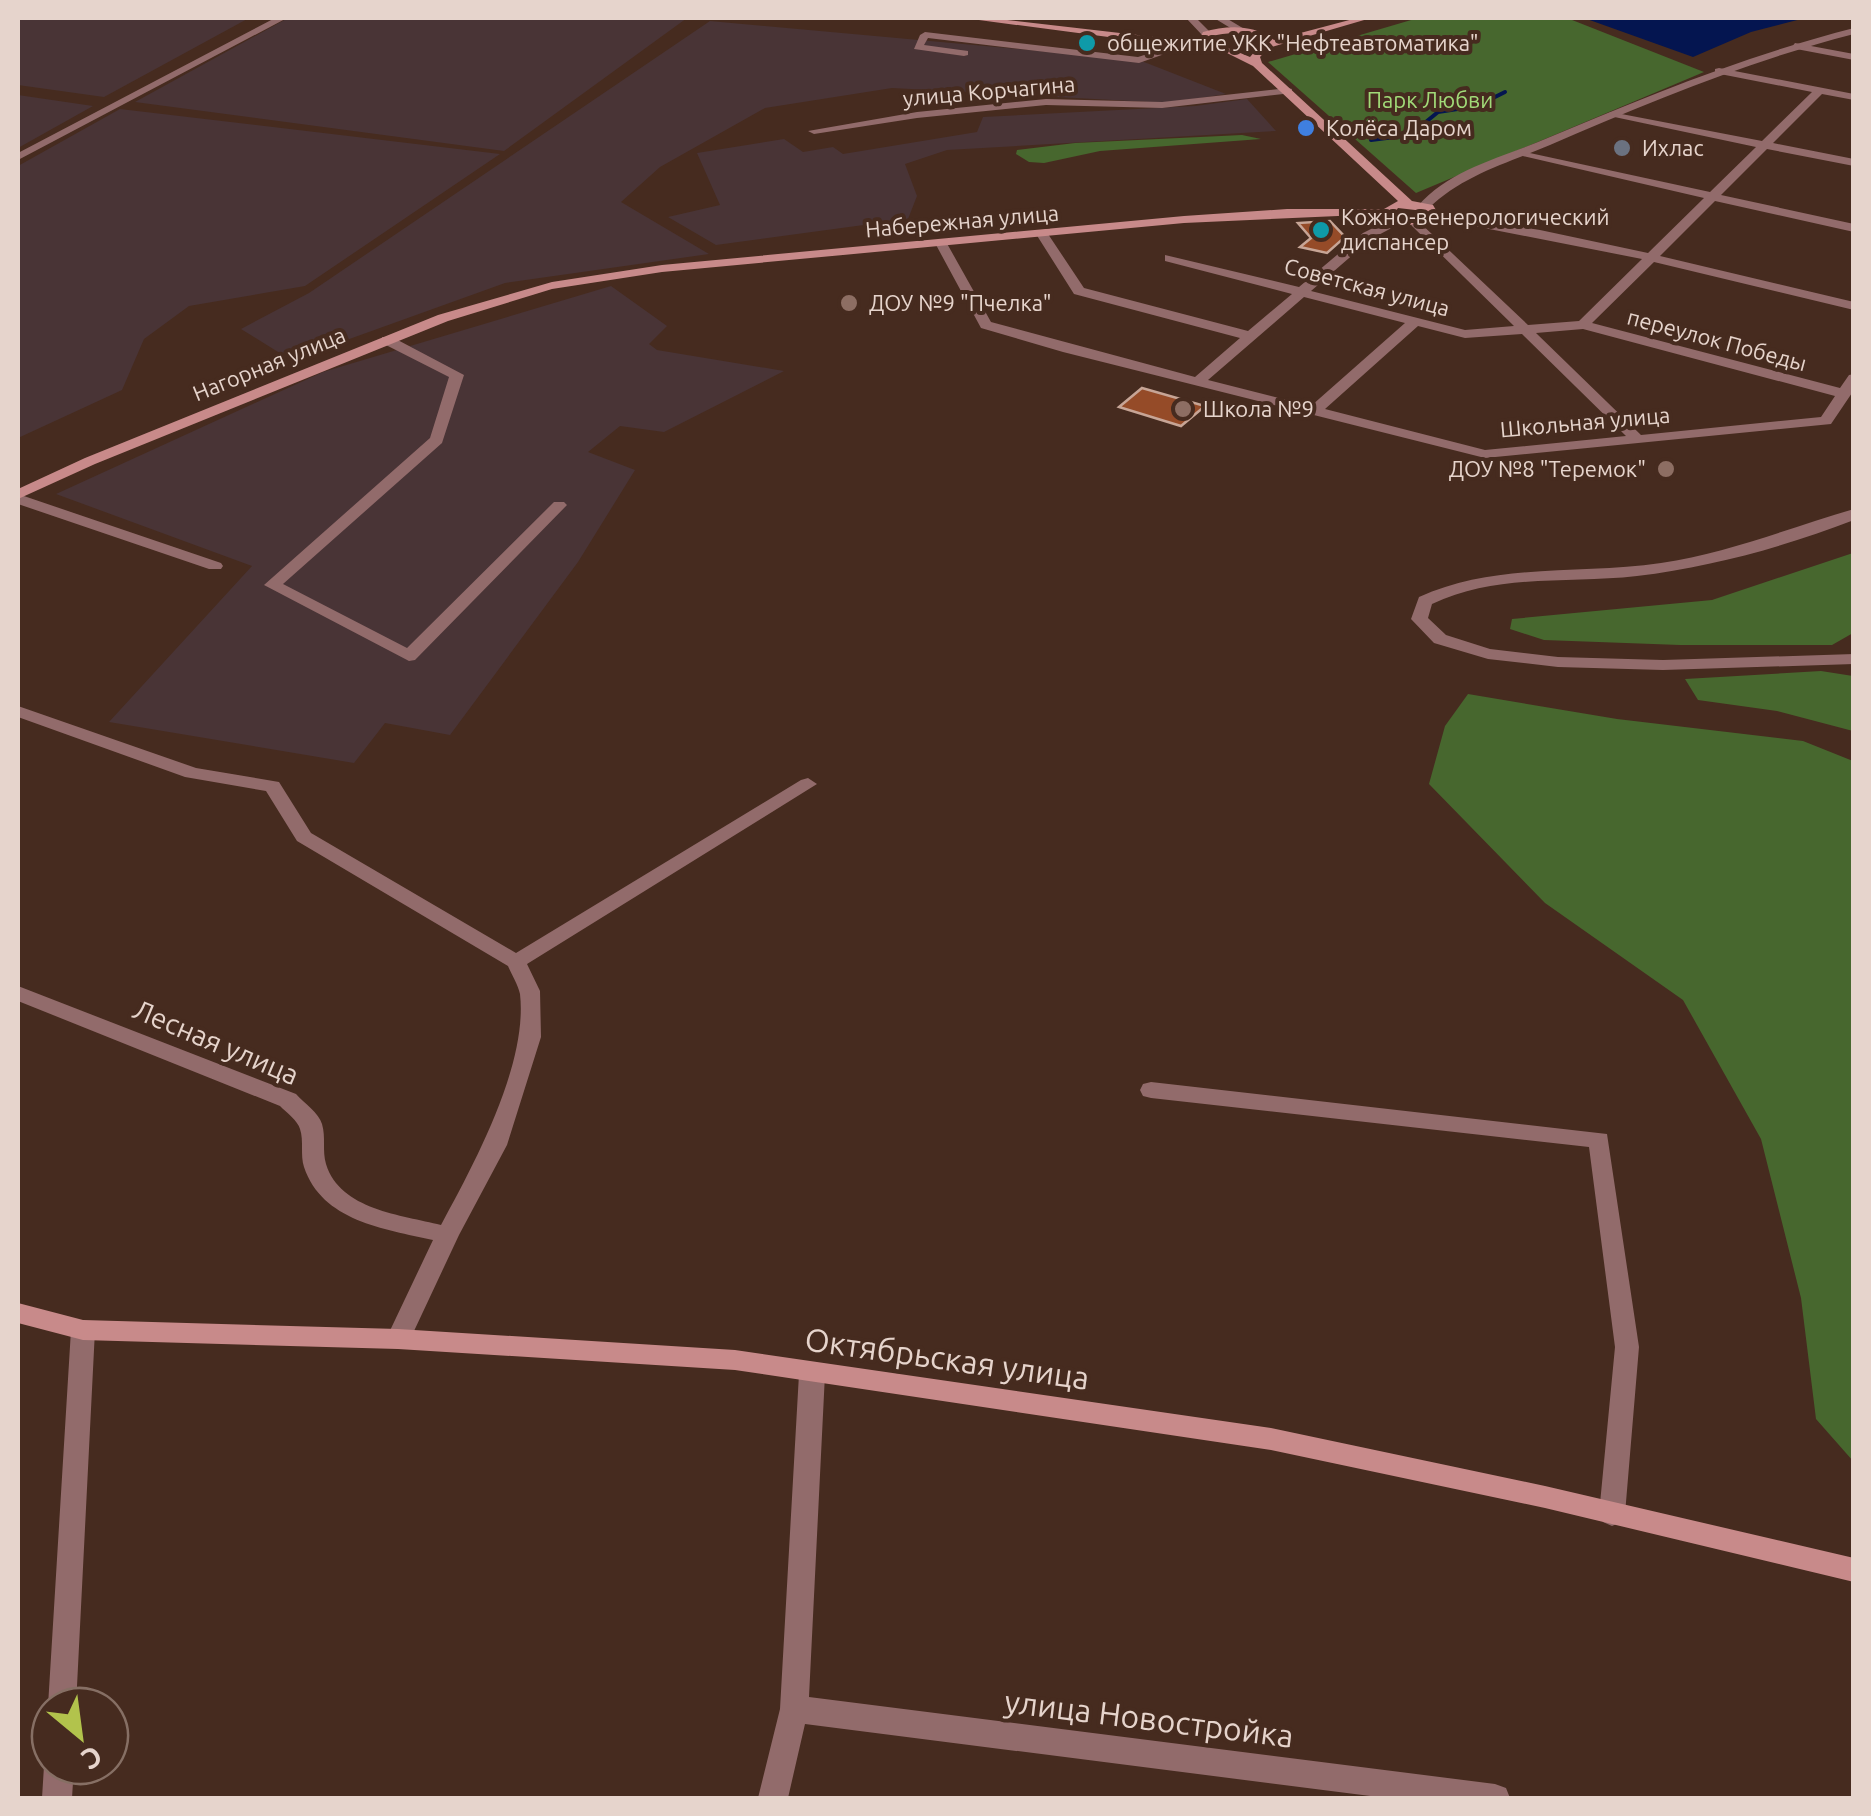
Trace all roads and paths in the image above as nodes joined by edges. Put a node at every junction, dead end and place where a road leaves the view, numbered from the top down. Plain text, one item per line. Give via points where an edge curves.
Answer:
1 (282, 18) edge
2 (969, 18) edge
3 (1191, 18) edge
4 (1219, 18) edge
5 (1366, 18) edge
6 (1247, 31) junction
7 (1854, 31) edge
8 (1305, 35) junction
9 (1138, 39) junction
10 (1206, 39) junction
11 (1188, 44) junction
12 (1795, 46) junction
13 (1263, 47) junction
14 (1228, 51) junction
15 (964, 53) dead end
16 (1854, 58) edge
17 (1257, 64) junction
18 (1719, 72) junction
19 (1819, 91) junction
20 (1288, 92) junction
21 (1854, 98) edge
22 (1611, 116) junction
23 (814, 131) dead end
24 (1765, 145) junction
25 (1520, 154) junction
26 (18, 157) edge
27 (1854, 163) edge
28 (1713, 196) junction
29 (1408, 204) junction
30 (1424, 206) junction
31 (1392, 216) junction
32 (1434, 217) junction
33 (1416, 222) junction
34 (1854, 228) edge
35 (1042, 234) junction
36 (941, 243) junction
37 (1169, 258) dead end
38 (1650, 259) junction
39 (542, 284) joint
40 (1303, 290) junction
41 (1854, 306) edge
42 (1414, 322) junction
43 (1583, 326) junction
44 (1527, 329) junction
45 (1250, 336) junction
46 (387, 340) junction
47 (1854, 378) edge
48 (1196, 382) junction
49 (1842, 393) junction
50 (1314, 412) junction
51 (1638, 440) junction
52 (18, 497) edge
53 (559, 505) dead end
54 (1854, 514) edge
55 (215, 566) dead end
56 (1854, 659) edge
57 (18, 711) edge
58 (808, 784) dead end
59 (516, 962) junction
60 (18, 993) edge
61 (1151, 1090) dead end
62 (447, 1235) junction
63 (18, 1313) edge
64 (83, 1330) junction
65 (398, 1339) junction
66 (812, 1374) junction
67 (1612, 1514) junction
68 (1854, 1570) edge
69 (63, 1686) edge
70 (794, 1709) junction
71 (773, 1798) edge
72 (1495, 1798) edge

1 - 26 street
2 - 9 main road
3 - 10 street
4 - 6 street
5 - 8 main road
6 - 8 main road
6 - 10 main road
6 - 13 main road via 1266,37
7 - 12 street
8 - 13 main road
9 - 10 main road
9 - 11 main road
10 - 11 main road
10 - 14 main road
11 - 15 street via 1139,60 925,35 918,47
12 - 16 street
12 - 18 street
13 - 14 main road
13 - 17 main road
14 - 17 main road
17 - 20 main road
18 - 19 street
18 - 22 street
19 - 21 street
19 - 24 street
20 - 23 street, улица Корчагина via 1162,105 1046,102
20 - 29 main road
22 - 24 street
22 - 25 street
24 - 27 street
24 - 28 street
25 - 28 street
25 - 30 street via 1468,176
28 - 34 street
28 - 38 street
29 - 30 main road
29 - 31 main road via 1396,205
30 - 32 main road
31 - 33 main road, Набережная улица
31 - 35 main road, Набережная улица via 1327,211
31 - 40 street
32 - 33 main road
32 - 38 street
33 - 44 street
35 - 36 main road, Набережная улица
35 - 45 street via 1078,291
36 - 39 main road, Набережная улица
36 - 48 street, Школьная улица via 986,324
37 - 40 street, Советская улица
38 - 41 street
38 - 43 street
39 - 46 main road, Нагорная улица
40 - 42 street, Советская улица
40 - 45 street
42 - 44 street, Советская улица via 1466,334
42 - 50 street
43 - 44 street, Советская улица
43 - 49 street, переулок Победы
44 - 51 street
45 - 48 street
46 - 52 main road, Нагорная улица
46 - 53 street via 457,375 437,440 272,585 410,656
47 - 49 street, Школьная улица
48 - 50 street, Школьная улица
49 - 51 street, Школьная улица via 1826,420
50 - 51 street, Школьная улица via 1485,454
52 - 55 street
54 - 56 street via 1692,562 1449,587 1425,601 1419,619 1440,639 1488,654 1558,662
57 - 59 street via 192,773 272,786 304,837
58 - 59 street
59 - 62 street via 530,991 530,1037 496,1145
60 - 62 street, Лесная улица via 288,1100 311,1124 314,1167 329,1192 347,1207
61 - 67 street via 1599,1140 1627,1347
62 - 65 street
63 - 64 main road, Октябрьская улица
64 - 65 main road, Октябрьская улица
64 - 69 street
65 - 66 main road, Октябрьская улица via 735,1360
66 - 67 main road, Октябрьская улица via 1271,1439
66 - 70 street
67 - 68 main road, Октябрьская улица
70 - 71 street
70 - 72 street, улица Новостройка

